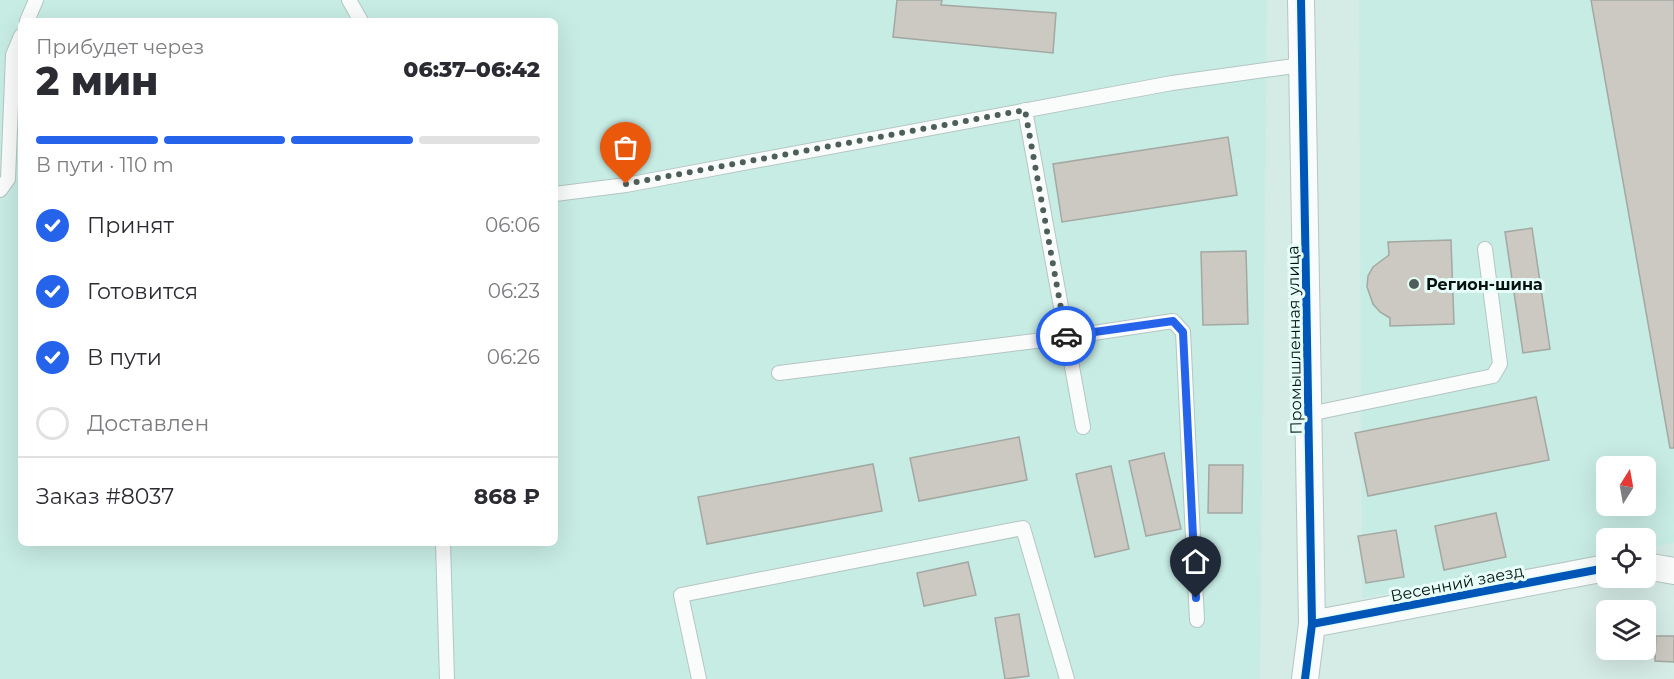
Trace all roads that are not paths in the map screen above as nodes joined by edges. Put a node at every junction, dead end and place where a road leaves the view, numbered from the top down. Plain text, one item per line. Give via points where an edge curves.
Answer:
1 (36, 0) edge
2 (349, 0) edge
3 (1301, 0) edge
4 (28, 18) edge
5 (359, 18) edge
6 (18, 43) edge
7 (1301, 65) junction
8 (1025, 110) junction
9 (10, 183) edge
10 (558, 194) edge
11 (1485, 249) dead end
12 (1066, 337) junction
13 (779, 373) dead end
14 (1309, 414) junction
15 (1083, 427) dead end
16 (443, 546) edge
17 (1674, 556) edge
18 (1656, 560) edge
19 (1656, 566) edge
20 (1596, 570) edge
21 (1674, 571) edge
22 (1197, 620) dead end
23 (1312, 624) junction
24 (447, 679) edge
25 (699, 679) edge
26 (1067, 679) edge
27 (1305, 679) edge

1 - 4 lane
2 - 5 lane
3 - 7 street, Промышленная улица
6 - 9 lane via 13,55
7 - 8 lane
7 - 14 street, Промышленная улица
8 - 10 lane
8 - 12 lane
11 - 14 lane via 1500,364 1493,376
12 - 13 lane
12 - 15 lane
12 - 22 lane via 1173,321 1183,332
14 - 23 street, Промышленная улица
16 - 24 lane
17 - 18 lane
19 - 21 street
20 - 23 street, Весенний заезд
23 - 27 street, Промышленная улица
25 - 26 lane via 681,595 1023,528

